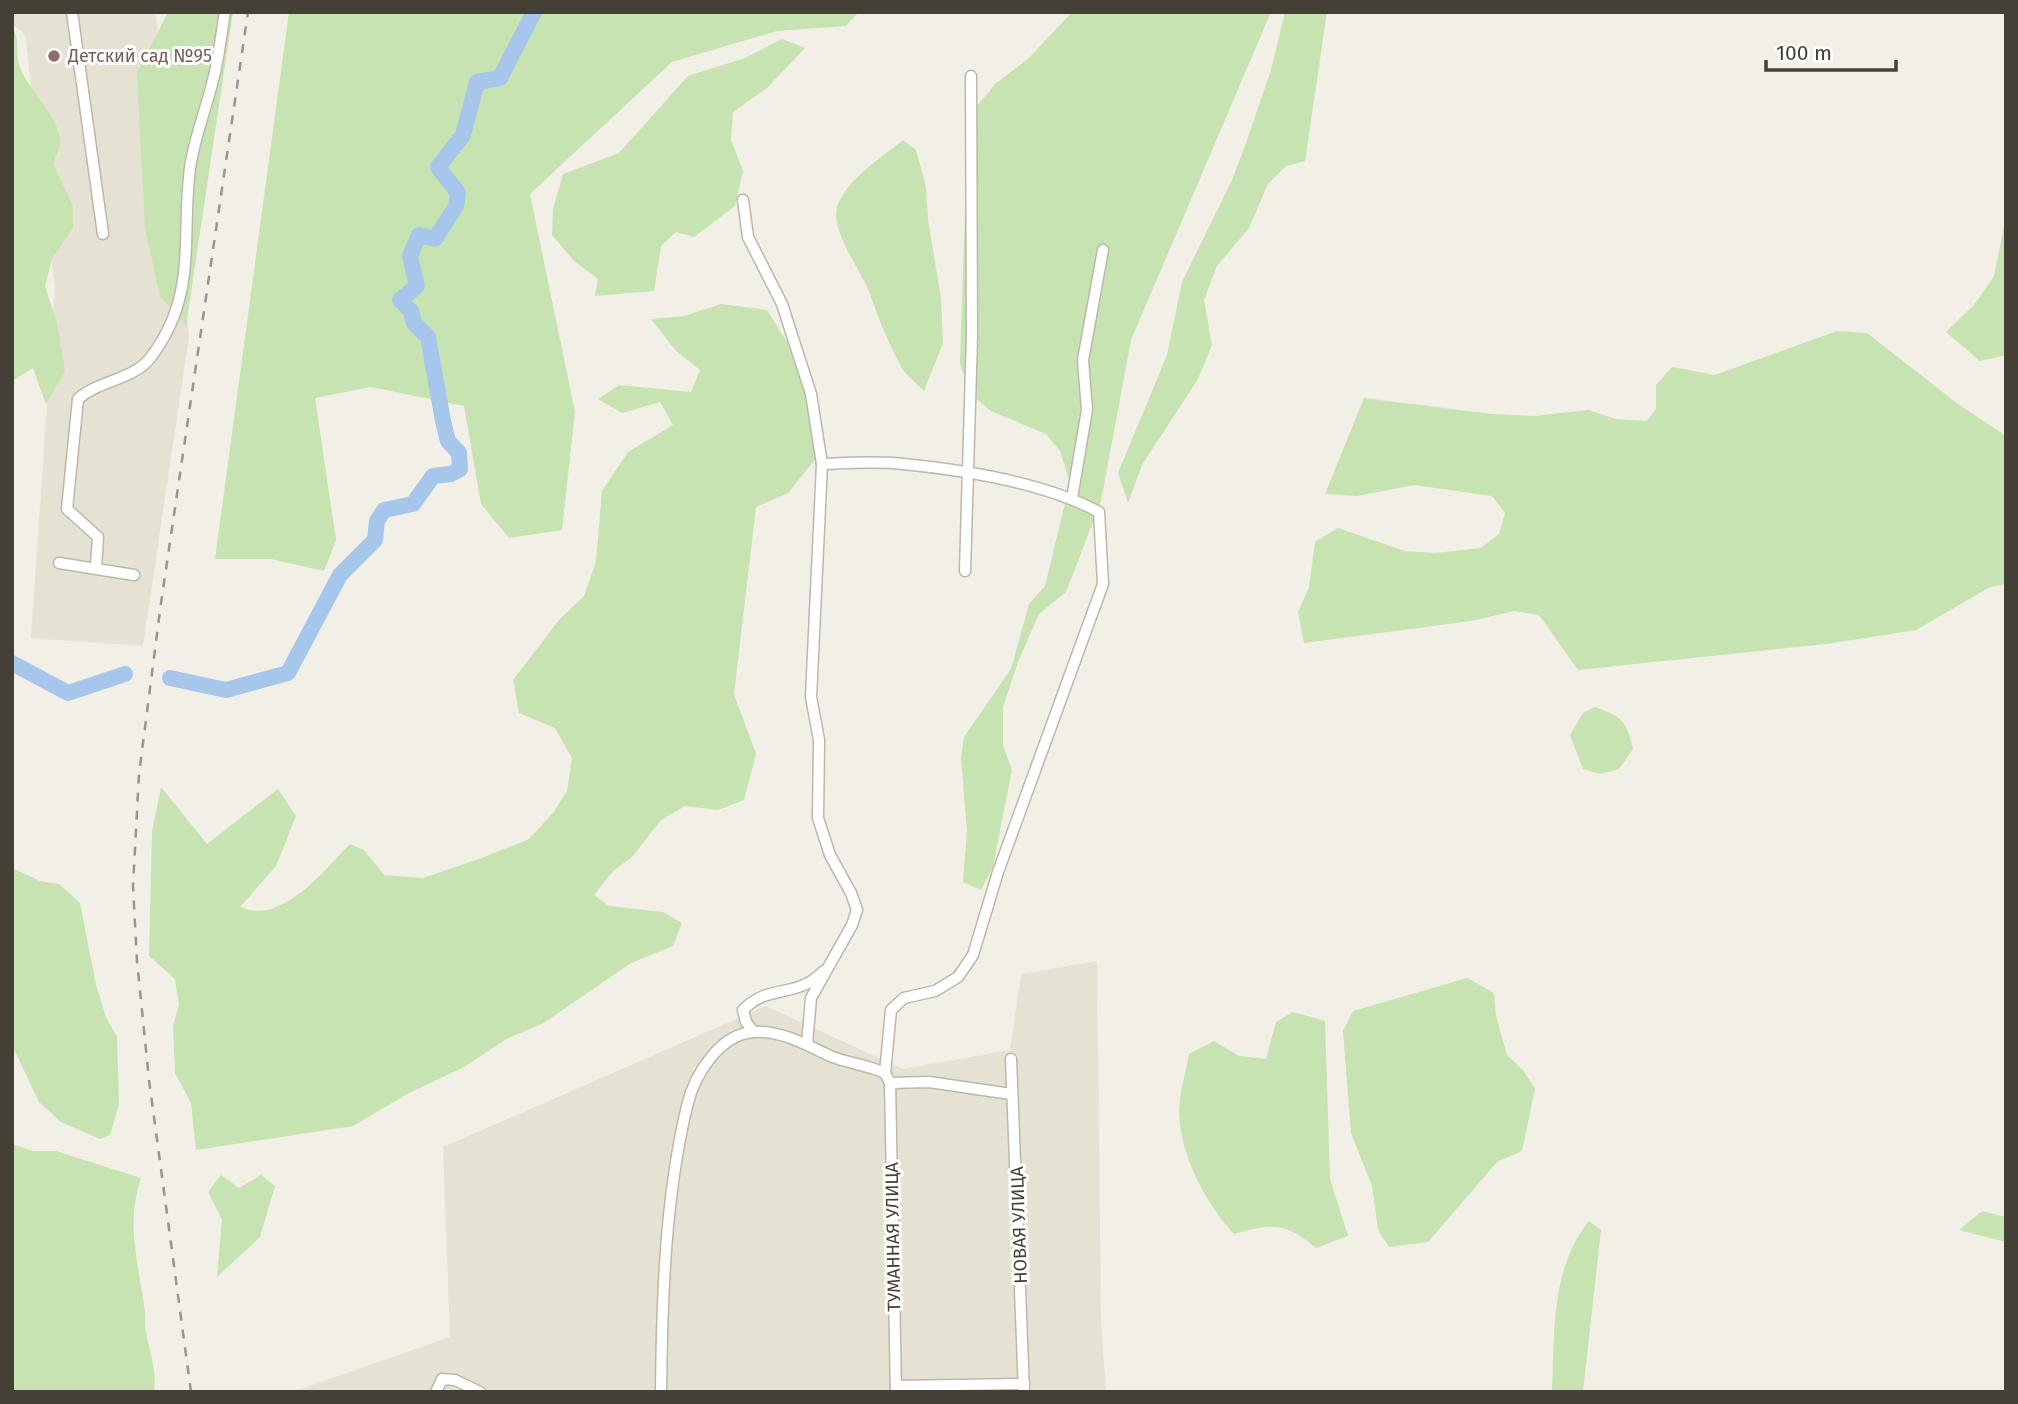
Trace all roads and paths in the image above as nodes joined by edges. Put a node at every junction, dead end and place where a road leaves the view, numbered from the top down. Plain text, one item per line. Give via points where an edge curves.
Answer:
1 (72, 12) edge
2 (225, 12) edge
3 (971, 76) dead end
4 (743, 200) dead end
5 (103, 234) dead end
6 (1103, 250) dead end
7 (822, 464) junction
8 (968, 474) junction
9 (1072, 498) junction
10 (59, 563) dead end
11 (96, 568) junction
12 (965, 571) dead end
13 (134, 575) dead end
14 (827, 968) junction
15 (754, 1032) junction
16 (807, 1044) junction
17 (1011, 1059) dead end
18 (884, 1073) junction
19 (890, 1083) junction
20 (1011, 1094) junction
21 (1024, 1388) edge
22 (896, 1389) edge
23 (436, 1392) edge
24 (480, 1392) edge
25 (661, 1392) edge

1 - 5 street
2 - 11 street via 214,77 190,167 184,287 166,334 149,360 125,376 92,387 78,400 67,509 98,537
3 - 8 street
4 - 7 street via 748,236 782,304 811,394
6 - 9 street via 1083,360 1087,410
7 - 8 street via 901,463
7 - 14 street via 811,696 819,740 818,818 857,910
8 - 9 street
8 - 12 street
9 - 18 street via 1099,512 1103,584 998,872 973,955 958,977 935,991 904,998 891,1010
10 - 11 street
11 - 13 street
14 - 15 street via 806,985 784,988 751,1002 743,1010
14 - 16 street via 811,998
15 - 16 street
15 - 25 street via 721,1047 699,1076 687,1105 663,1269
16 - 18 street
17 - 20 street, НОВАЯ УЛИЦА
18 - 19 street
19 - 20 street via 929,1082
19 - 22 street, ТУМАННАЯ УЛИЦА
20 - 21 street, НОВАЯ УЛИЦА
21 - 22 street
23 - 24 street via 442,1379 456,1380

